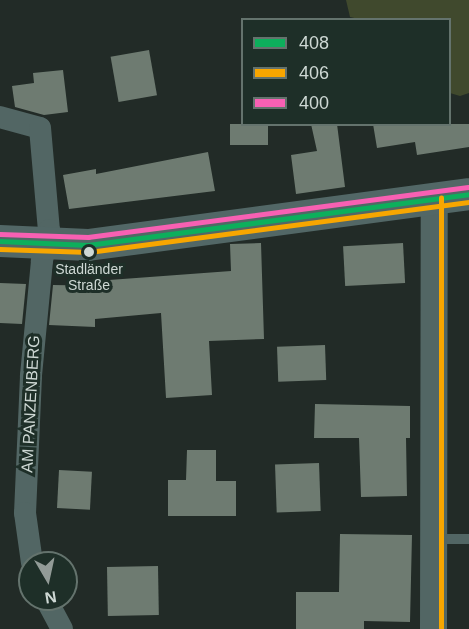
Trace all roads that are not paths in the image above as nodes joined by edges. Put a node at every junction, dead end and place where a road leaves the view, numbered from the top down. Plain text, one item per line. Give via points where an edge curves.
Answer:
1 (0, 117) edge
2 (469, 194) edge
3 (434, 198) junction
4 (0, 241) edge
5 (46, 246) junction
6 (469, 539) edge
7 (433, 540) junction
8 (30, 551) edge
9 (52, 611) edge
10 (62, 629) edge
11 (433, 629) edge

1 - 5 street, AM PANZENBERG via 40,128 49,230
2 - 3 main road
3 - 5 main road via 167,237
3 - 7 street
4 - 5 main road
5 - 8 street, AM PANZENBERG via 31,376 25,513
6 - 7 lane
7 - 11 street
9 - 10 street

